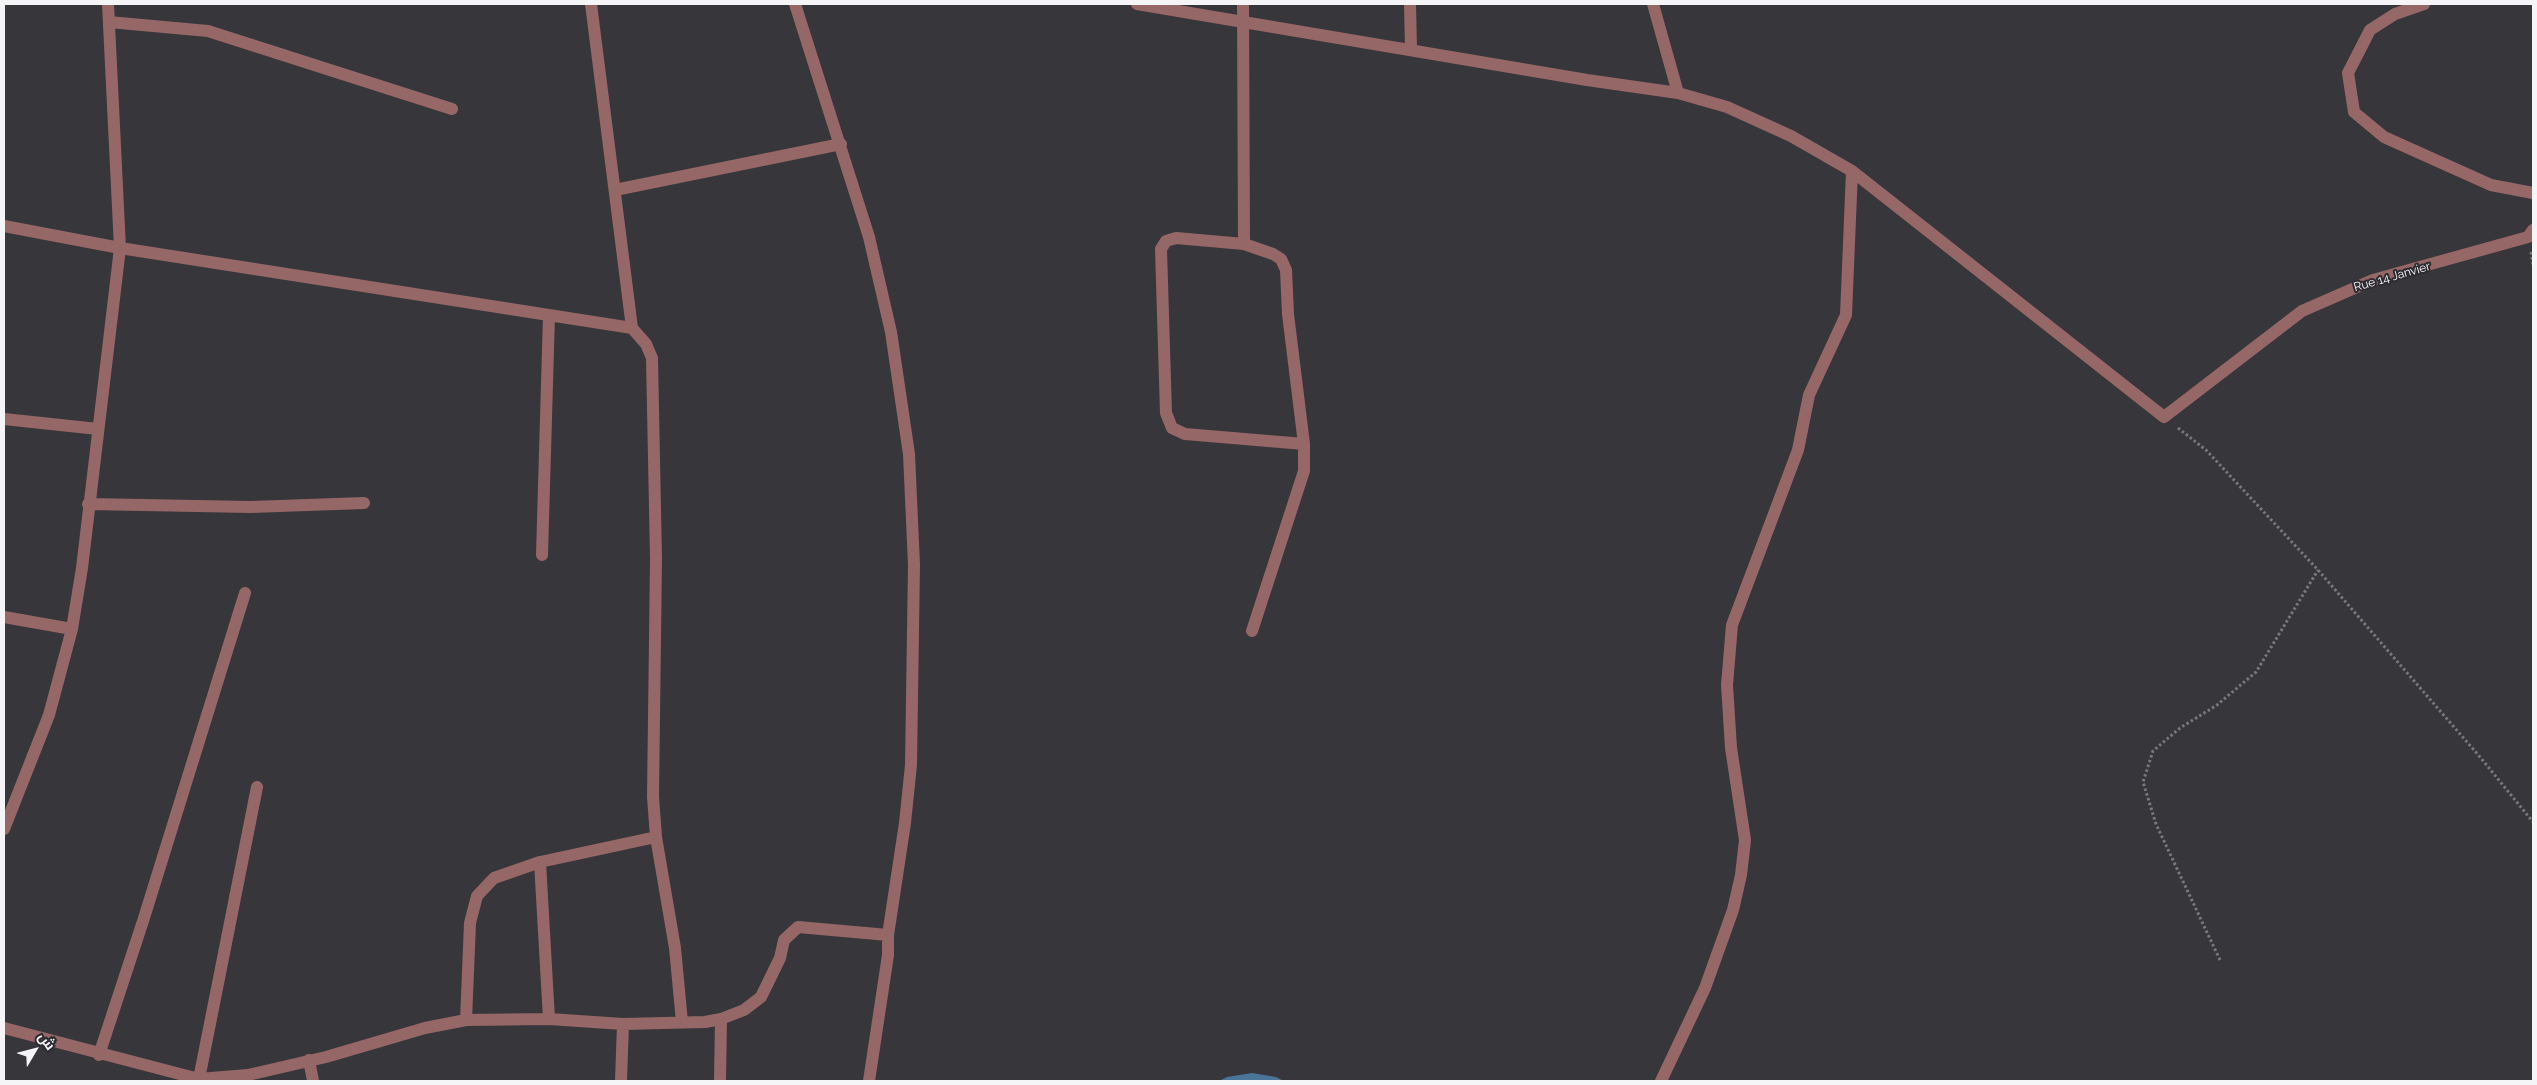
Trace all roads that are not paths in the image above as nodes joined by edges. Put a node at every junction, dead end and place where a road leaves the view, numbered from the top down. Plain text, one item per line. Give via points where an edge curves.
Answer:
1 (108, 4) edge
2 (591, 4) edge
3 (795, 4) edge
4 (1137, 4) edge
5 (1243, 4) edge
6 (1410, 4) edge
7 (1653, 4) edge
8 (2424, 4) edge
9 (1242, 20) junction
10 (109, 22) junction
11 (1411, 49) junction
12 (1678, 93) junction
13 (452, 108) dead end
14 (841, 144) junction
15 (1852, 171) junction
16 (615, 190) junction
17 (2533, 193) edge
18 (4, 226) edge
19 (2533, 230) edge
20 (1244, 244) junction
21 (120, 248) junction
22 (549, 315) junction
23 (632, 328) junction
24 (4, 419) edge
25 (98, 429) junction
26 (1304, 444) junction
27 (364, 503) dead end
28 (88, 504) junction
29 (542, 555) dead end
30 (245, 593) dead end
31 (4, 617) edge
32 (72, 629) junction
33 (1252, 631) dead end
34 (257, 787) dead end
35 (4, 829) edge
36 (656, 837) junction
37 (540, 862) junction
38 (888, 935) junction
39 (549, 1019) junction
40 (721, 1019) junction
41 (466, 1020) junction
42 (682, 1022) junction
43 (623, 1024) junction
44 (4, 1028) edge
45 (98, 1054) junction
46 (309, 1060) junction
47 (198, 1079) junction
48 (313, 1081) edge
49 (621, 1081) edge
50 (720, 1081) edge
51 (868, 1081) edge
52 (1661, 1081) edge

1 - 10 street
2 - 16 street
3 - 14 street
4 - 9 street
5 - 9 street
6 - 11 street
7 - 12 street
8 - 17 street via 2395,14 2370,30 2348,73 2354,112 2384,137 2491,185
9 - 11 street
9 - 20 street
10 - 13 street via 208,31
10 - 21 street
11 - 12 street
12 - 15 street via 1727,107 1791,136
14 - 16 street
14 - 38 street via 869,237 891,332 909,454 914,564 911,765
15 - 19 street, Rue 14 Janvier via 2164,417 2302,311 2373,280 2528,237
15 - 52 street via 1846,315 1809,395 1798,450 1732,625 1727,685 1731,748 1745,840 1741,875 1733,910 1705,988
16 - 23 street
18 - 21 street
20 - 26 street via 1273,254 1281,259 1286,270 1288,314
20 - 26 street via 1176,238 1166,241 1162,249 1166,413 1172,428 1185,434
21 - 22 street
21 - 25 street
22 - 23 street
22 - 29 street
23 - 36 street via 646,344 652,358 656,559 653,797
24 - 25 street
25 - 28 street
26 - 33 street via 1304,471
27 - 28 street via 250,507
28 - 32 street
30 - 45 street via 144,918
31 - 32 street
32 - 35 street via 49,715
34 - 47 street
36 - 37 street
36 - 42 street via 675,948
37 - 39 street
37 - 41 street via 494,878 477,896 470,923
38 - 40 street via 798,928 784,940 780,958 760,997 744,1010
38 - 51 street via 888,955
39 - 41 street
39 - 43 street
40 - 42 street
40 - 50 street
41 - 46 street
42 - 43 street
43 - 49 street
44 - 45 street
45 - 47 street
46 - 47 street via 248,1075
46 - 48 street

